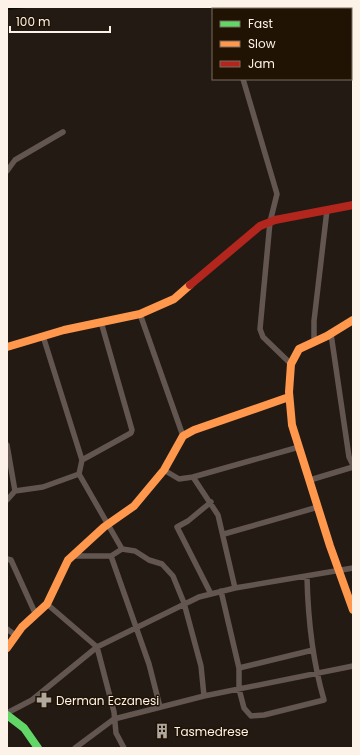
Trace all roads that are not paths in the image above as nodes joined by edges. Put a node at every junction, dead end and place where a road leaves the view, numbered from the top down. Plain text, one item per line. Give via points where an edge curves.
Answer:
1 (243, 80) edge
2 (63, 132) dead end
3 (7, 171) edge
4 (353, 205) edge
5 (327, 210) junction
6 (270, 222) junction
7 (140, 314) junction
8 (353, 320) edge
9 (101, 322) junction
10 (331, 334) junction
11 (44, 336) junction
12 (314, 342) junction
13 (7, 347) edge
14 (291, 364) junction
15 (289, 397) junction
16 (183, 436) junction
17 (7, 445) edge
18 (299, 447) junction
19 (351, 457) edge
20 (82, 460) junction
21 (353, 466) edge
22 (164, 470) junction
23 (79, 474) junction
24 (193, 477) junction
25 (310, 480) junction
26 (15, 491) junction
27 (7, 500) edge
28 (211, 502) junction
29 (318, 507) junction
30 (108, 524) junction
31 (224, 534) junction
32 (122, 549) junction
33 (72, 556) junction
34 (111, 556) junction
35 (7, 559) edge
36 (353, 568) edge
37 (339, 571) junction
38 (307, 577) junction
39 (235, 588) junction
40 (221, 591) junction
41 (211, 594) junction
42 (184, 603) junction
43 (47, 604) junction
44 (353, 610) edge
45 (36, 615) junction
46 (137, 628) junction
47 (7, 629) edge
48 (15, 635) junction
49 (97, 647) junction
50 (7, 648) edge
51 (313, 650) junction
52 (353, 666) edge
53 (239, 668) junction
54 (316, 673) junction
55 (239, 689) junction
56 (204, 696) junction
57 (160, 707) junction
58 (7, 714) edge
59 (114, 719) junction
60 (38, 748) edge
61 (75, 748) edge
62 (124, 748) edge

1 - 6 street via 277,194
2 - 3 street via 15,160
4 - 5 street
5 - 6 street
5 - 12 street via 314,321
6 - 7 street via 260,226 230,250 192,286 174,299
6 - 14 street via 260,329 263,337
7 - 9 street
7 - 16 street
8 - 10 street
9 - 11 street
9 - 20 street via 132,430 131,433
10 - 12 street
10 - 19 street
11 - 13 street
11 - 20 street
12 - 14 street via 299,350
14 - 15 street
15 - 16 street
15 - 18 street via 292,425
16 - 22 street
17 - 26 street
18 - 24 street
18 - 25 street
19 - 21 street
20 - 23 street
21 - 25 street
22 - 24 street via 179,479
22 - 30 street via 134,506
23 - 26 street via 44,487
23 - 30 street
24 - 28 street
25 - 29 street
26 - 27 street
28 - 31 street
28 - 41 street via 177,527
29 - 31 street
29 - 37 street
30 - 32 street
30 - 33 street
31 - 39 street
32 - 34 street
32 - 42 street via 135,551 144,558 162,564 174,576
33 - 34 street
33 - 43 street
34 - 46 street
35 - 45 street via 11,560
36 - 37 street
37 - 38 street
37 - 44 street
38 - 39 street
38 - 51 street
39 - 40 street
40 - 41 street
40 - 53 street
41 - 42 street
42 - 46 street
42 - 56 street via 201,666
43 - 45 street
43 - 49 street
45 - 48 street
46 - 49 street
46 - 57 street
47 - 48 street
48 - 50 street
49 - 58 street via 32,700
49 - 59 street
51 - 53 street
51 - 54 street
52 - 54 street
53 - 55 street
54 - 55 street
54 - 55 street via 324,700 264,715 252,716 247,713
55 - 56 street
56 - 57 street
57 - 59 street
58 - 60 street via 24,728
59 - 61 street
59 - 62 street via 116,733

